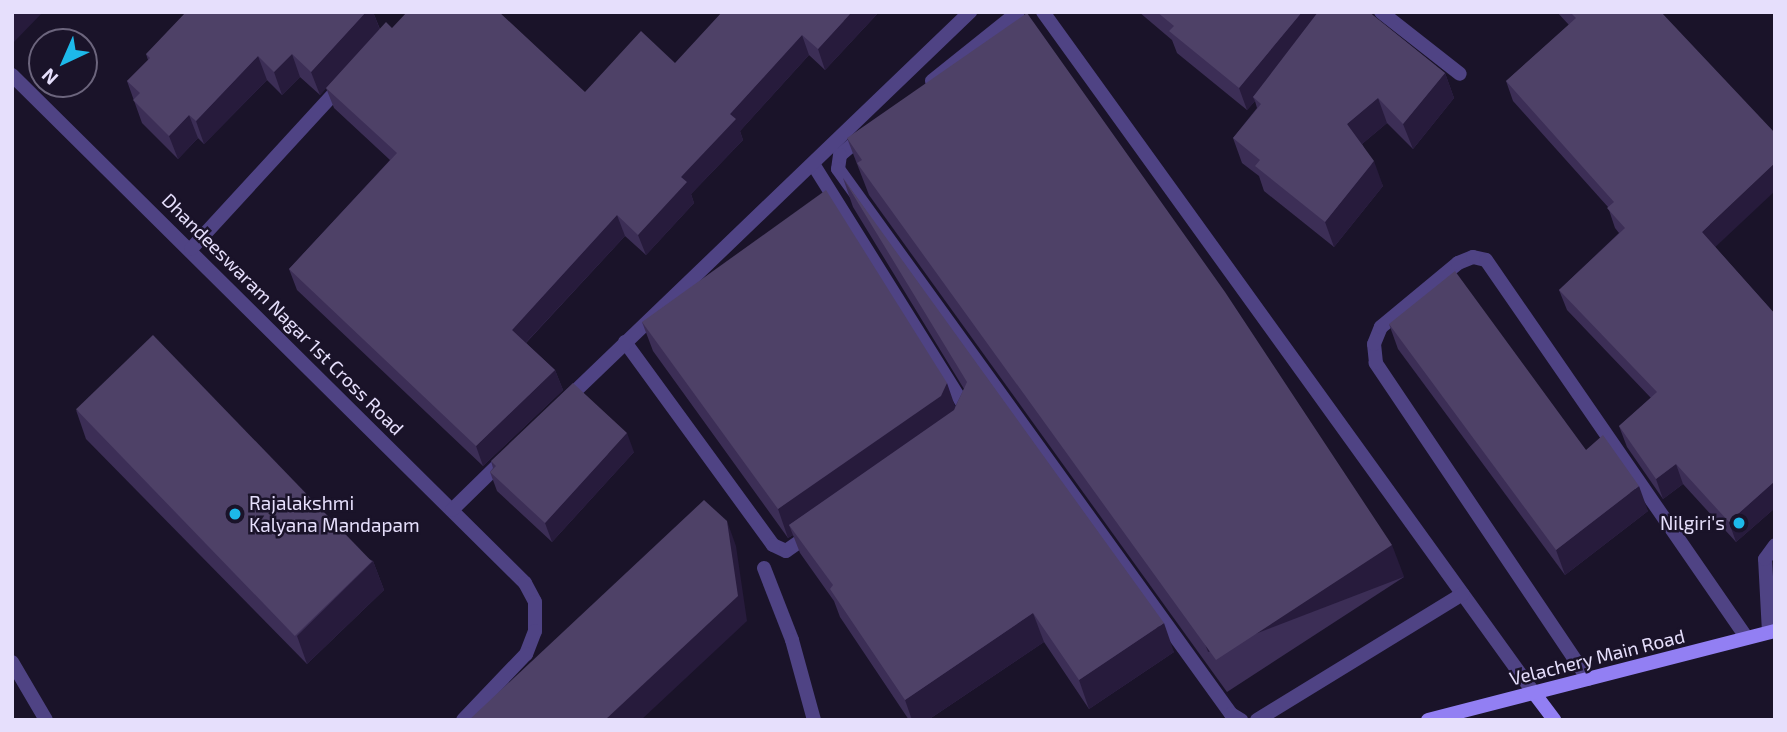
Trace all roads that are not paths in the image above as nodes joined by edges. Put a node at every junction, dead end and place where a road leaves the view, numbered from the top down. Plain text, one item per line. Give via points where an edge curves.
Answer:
1 (970, 12) edge
2 (1017, 12) edge
3 (1043, 12) edge
4 (1381, 12) edge
5 (355, 72) edge
6 (1460, 74) dead end
7 (12, 75) edge
8 (923, 88) edge
9 (881, 121) edge
10 (813, 164) junction
11 (191, 249) junction
12 (625, 342) junction
13 (558, 407) edge
14 (959, 430) edge
15 (519, 444) edge
16 (452, 510) junction
17 (818, 528) edge
18 (1775, 545) edge
19 (764, 568) dead end
20 (1463, 594) junction
21 (1772, 631) edge
22 (1747, 639) junction
23 (12, 662) edge
24 (1588, 679) junction
25 (1534, 693) junction
26 (46, 720) edge
27 (463, 720) edge
28 (814, 720) edge
29 (1241, 720) edge
30 (1257, 720) edge
31 (1428, 720) edge
32 (1554, 720) edge

1 - 10 street
2 - 8 street
3 - 20 street
4 - 6 street
5 - 11 street
7 - 11 street, Dhandeeswaram Nagar 1st Cross Road
9 - 29 street via 840,155 838,169 1231,714
10 - 12 street
10 - 14 street via 968,411
11 - 16 street, Dhandeeswaram Nagar 1st Cross Road
12 - 13 street
12 - 17 street via 773,545 786,551
15 - 16 street
16 - 27 street, Dhandeeswaram Nagar 1st Cross Road via 525,583 535,602 535,631 526,654
18 - 21 street via 1765,559
19 - 28 street via 792,640
20 - 25 street
20 - 30 street
21 - 22 main road, Velachery Main Road
22 - 24 main road, Velachery Main Road
22 - 24 street via 1486,260 1473,257 1458,263 1381,327 1374,344 1376,363
23 - 26 street
24 - 25 main road, Velachery Main Road
25 - 31 main road, Velachery Main Road
25 - 32 main road

